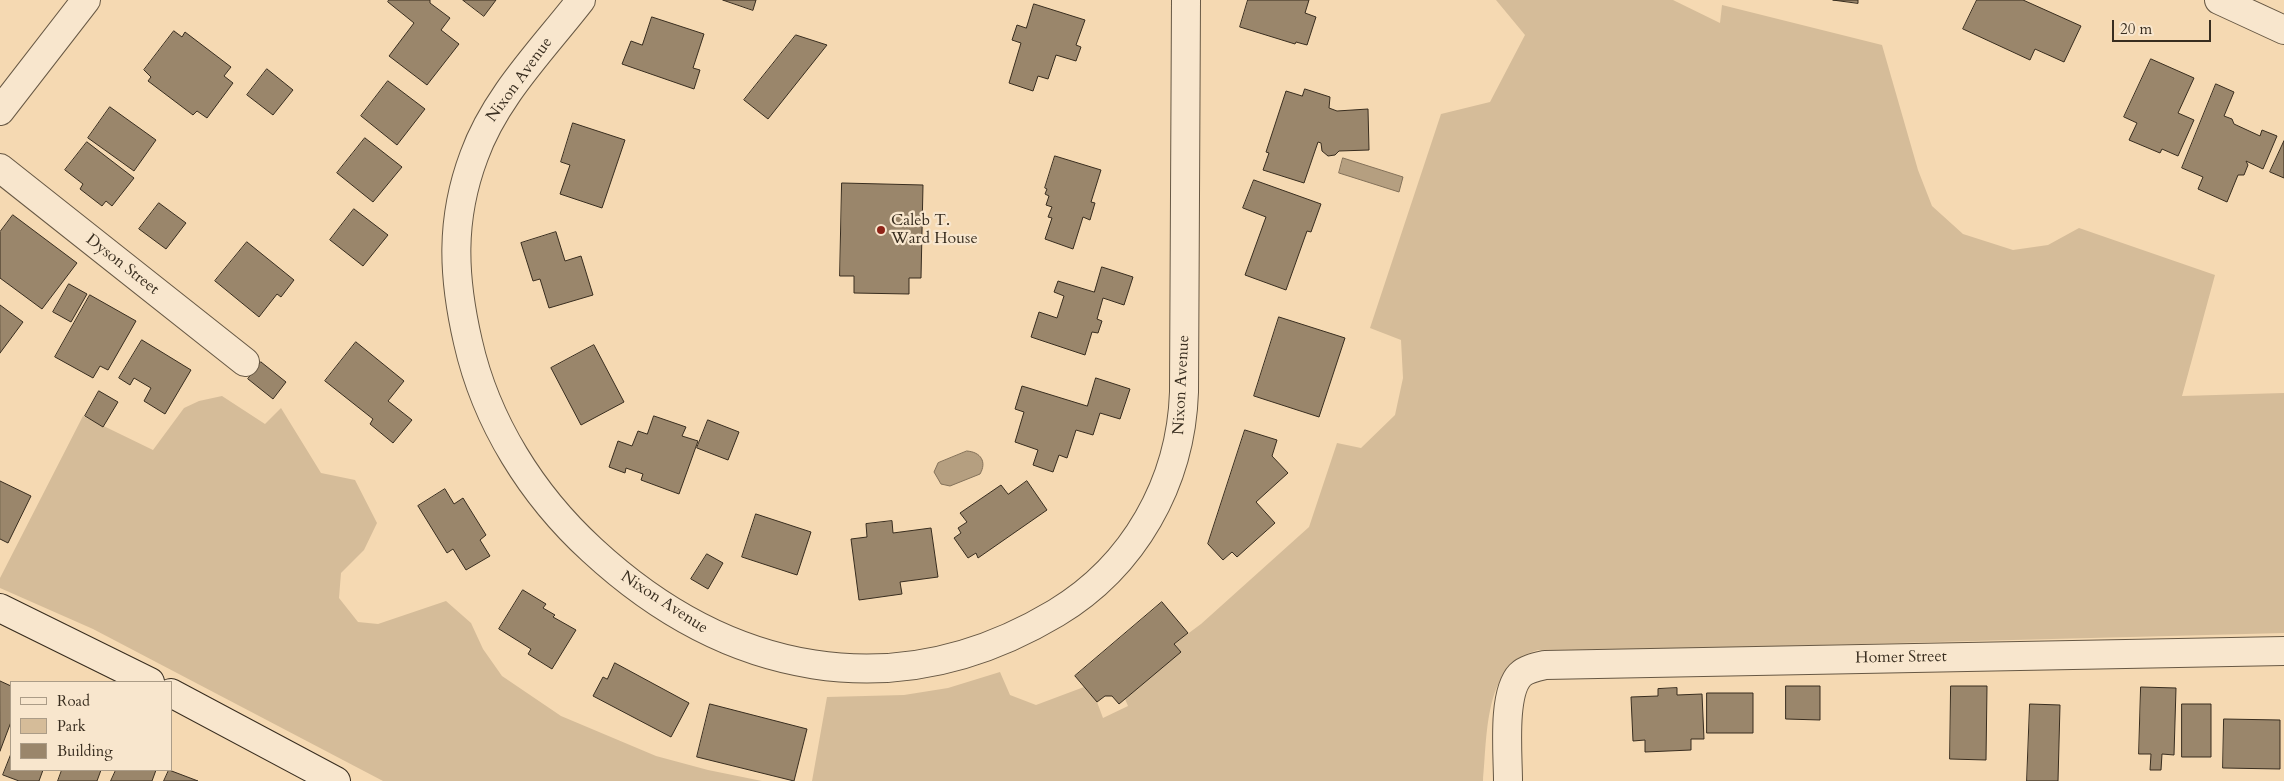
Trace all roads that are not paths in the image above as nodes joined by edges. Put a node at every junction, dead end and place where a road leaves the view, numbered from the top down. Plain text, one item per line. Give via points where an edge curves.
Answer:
1 (86, 0) edge
2 (581, 0) edge
3 (1186, 0) edge
4 (2219, 0) edge
5 (2284, 30) edge
6 (0, 111) edge
7 (0, 168) edge
8 (245, 362) dead end
9 (0, 608) edge
10 (2284, 651) edge
11 (148, 681) edge
12 (172, 694) edge
13 (320, 777) edge
14 (1508, 781) edge

1 - 6 street
2 - 3 street, Nixon Avenue via 498,107 484,131 464,186 456,233 456,278 471,356 489,407 530,480 564,522 620,575 663,606 705,631 772,656 817,665 883,668 928,664 989,647 1026,630 1083,596 1137,538 1171,474 1180,435 1184,392
4 - 5 street
7 - 8 street, Dyson Street
9 - 11 street
10 - 14 street, Homer Street via 1538,666 1520,674 1510,695
12 - 13 street

